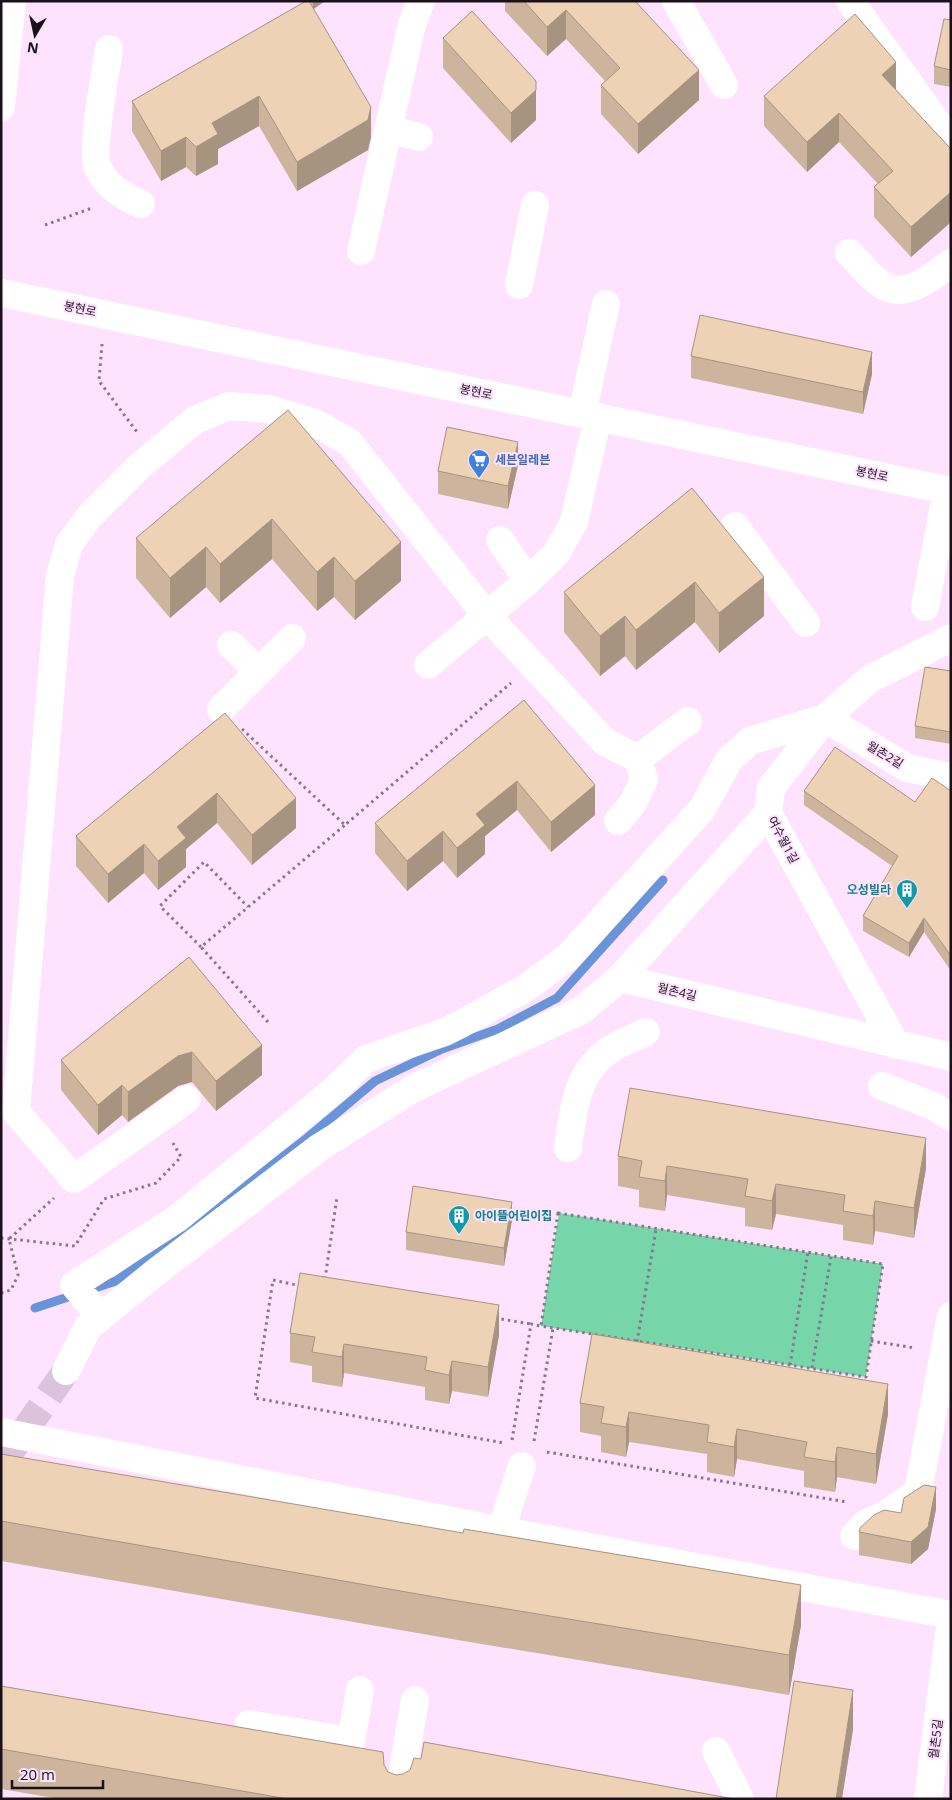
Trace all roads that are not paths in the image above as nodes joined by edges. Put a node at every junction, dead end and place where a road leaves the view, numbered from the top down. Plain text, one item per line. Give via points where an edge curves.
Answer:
1 (12, 1) edge
2 (421, 1) edge
3 (676, 1) edge
4 (850, 1) edge
5 (109, 49) dead end
6 (724, 85) dead end
7 (1, 107) edge
8 (388, 129) junction
9 (419, 137) dead end
10 (951, 142) edge
11 (132, 201) road end
12 (535, 205) dead end
13 (361, 251) dead end
14 (850, 253) dead end
15 (951, 263) edge
16 (519, 285) dead end
17 (1, 292) edge
18 (606, 304) dead end
19 (590, 415) junction
20 (949, 490) edge
21 (735, 526) dead end
22 (500, 540) dead end
23 (528, 581) junction
24 (925, 607) dead end
25 (487, 616) junction
26 (806, 623) dead end
27 (292, 638) dead end
28 (951, 638) edge
29 (230, 644) dead end
30 (428, 665) dead end
31 (259, 672) junction
32 (221, 709) road end
33 (825, 718) junction
34 (688, 721) dead end
35 (638, 759) junction
36 (951, 777) edge
37 (768, 813) junction
38 (618, 821) dead end
39 (620, 978) junction
40 (646, 1032) dead end
41 (896, 1045) junction
42 (951, 1057) edge
43 (882, 1086) dead end
44 (187, 1099) dead end
45 (951, 1117) edge
46 (568, 1148) dead end
47 (101, 1317) junction
48 (943, 1336) edge
49 (66, 1371) tunnel mouth
50 (1, 1432) edge
51 (532, 1456) road end
52 (504, 1531) junction
53 (854, 1536) dead end
54 (951, 1615) edge
55 (951, 1619) edge
56 (360, 1690) dead end
57 (415, 1700) dead end
58 (249, 1724) dead end
59 (716, 1750) dead end
60 (398, 1799) edge
61 (740, 1799) edge
62 (928, 1799) edge

1 - 7 street
2 - 8 street via 412,24
3 - 6 street
4 - 10 street
5 - 11 street via 96,146 97,167
8 - 9 street
8 - 13 street
12 - 16 street
14 - 15 street via 884,286 902,290 920,285
17 - 19 street, 봉현로
18 - 19 street
19 - 20 street, 봉현로
19 - 23 street via 574,522 556,554
20 - 24 street
21 - 26 street
22 - 23 street
23 - 25 street
25 - 30 street
25 - 35 street via 605,742
25 - 44 street via 349,442 315,422 268,410 229,406 195,420 88,517 69,544 60,576 16,1112 74,1179
27 - 31 street
28 - 33 street, 여수월1길 via 870,679
29 - 31 street
31 - 32 street
33 - 36 street, 월촌2길 via 907,768
33 - 37 street, 여수월1길 via 771,788
33 - 47 street via 750,741 728,760 702,809 569,956 526,988 446,1032 366,1059 332,1092 178,1218 74,1285
34 - 35 street
35 - 38 street via 644,780 633,803
37 - 39 street
37 - 41 street, 여수월1길
39 - 41 street, 월촌4길
39 - 47 street via 582,1010 414,1088 320,1147
40 - 46 street via 608,1051 589,1068 575,1100
41 - 42 street, 월촌4길
43 - 45 street via 933,1106
47 - 49 street via 88,1327
48 - 53 street via 918,1492 885,1515 865,1524
50 - 52 street
51 - 52 street via 507,1511
52 - 54 street
55 - 62 street, 월촌5길
56 - 58 street via 351,1741
57 - 60 street
59 - 61 street

